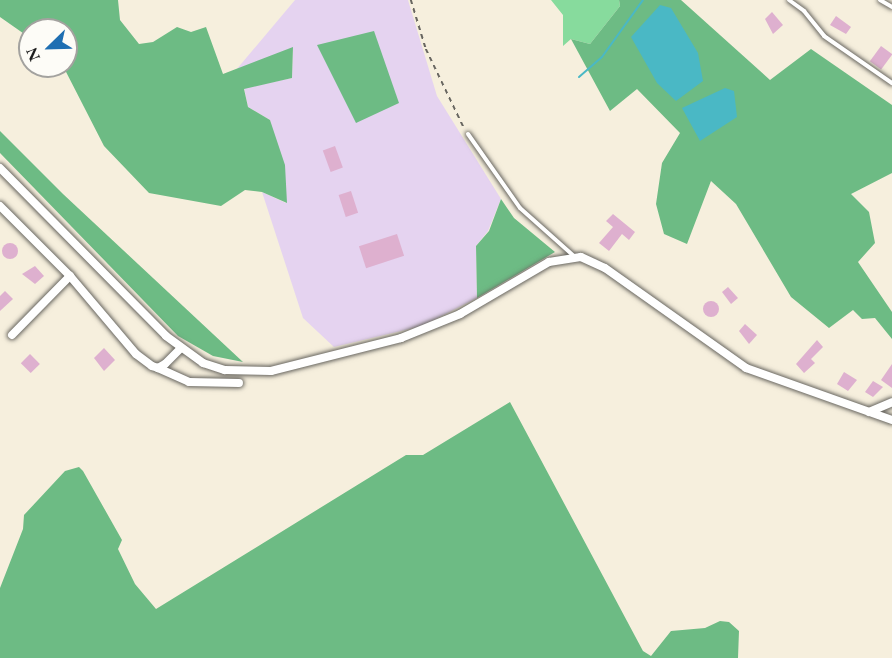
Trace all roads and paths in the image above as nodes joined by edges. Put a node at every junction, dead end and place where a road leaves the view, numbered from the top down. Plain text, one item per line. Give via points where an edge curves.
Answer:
1 (411, 0) edge
2 (789, 0) edge
3 (880, 0) edge
4 (892, 8) edge
5 (892, 83) edge
6 (468, 134) joint
7 (0, 168) edge
8 (0, 206) edge
9 (575, 257) junction
10 (70, 276) junction
11 (12, 335) dead end
12 (181, 348) junction
13 (158, 368) junction
14 (239, 383) dead end
15 (892, 402) edge
16 (869, 412) junction
17 (892, 420) edge

1 - 6 path via 426,49
2 - 5 lane via 804,11 824,36
3 - 4 lane
6 - 9 lane via 520,208
7 - 12 street via 82,254
8 - 10 street
9 - 12 street via 533,270 434,327 283,369 259,373 225,370
9 - 16 street via 590,259 605,268 746,369
10 - 11 street
10 - 13 street via 136,354
12 - 13 street
13 - 14 street via 189,382
15 - 16 street
16 - 17 street

